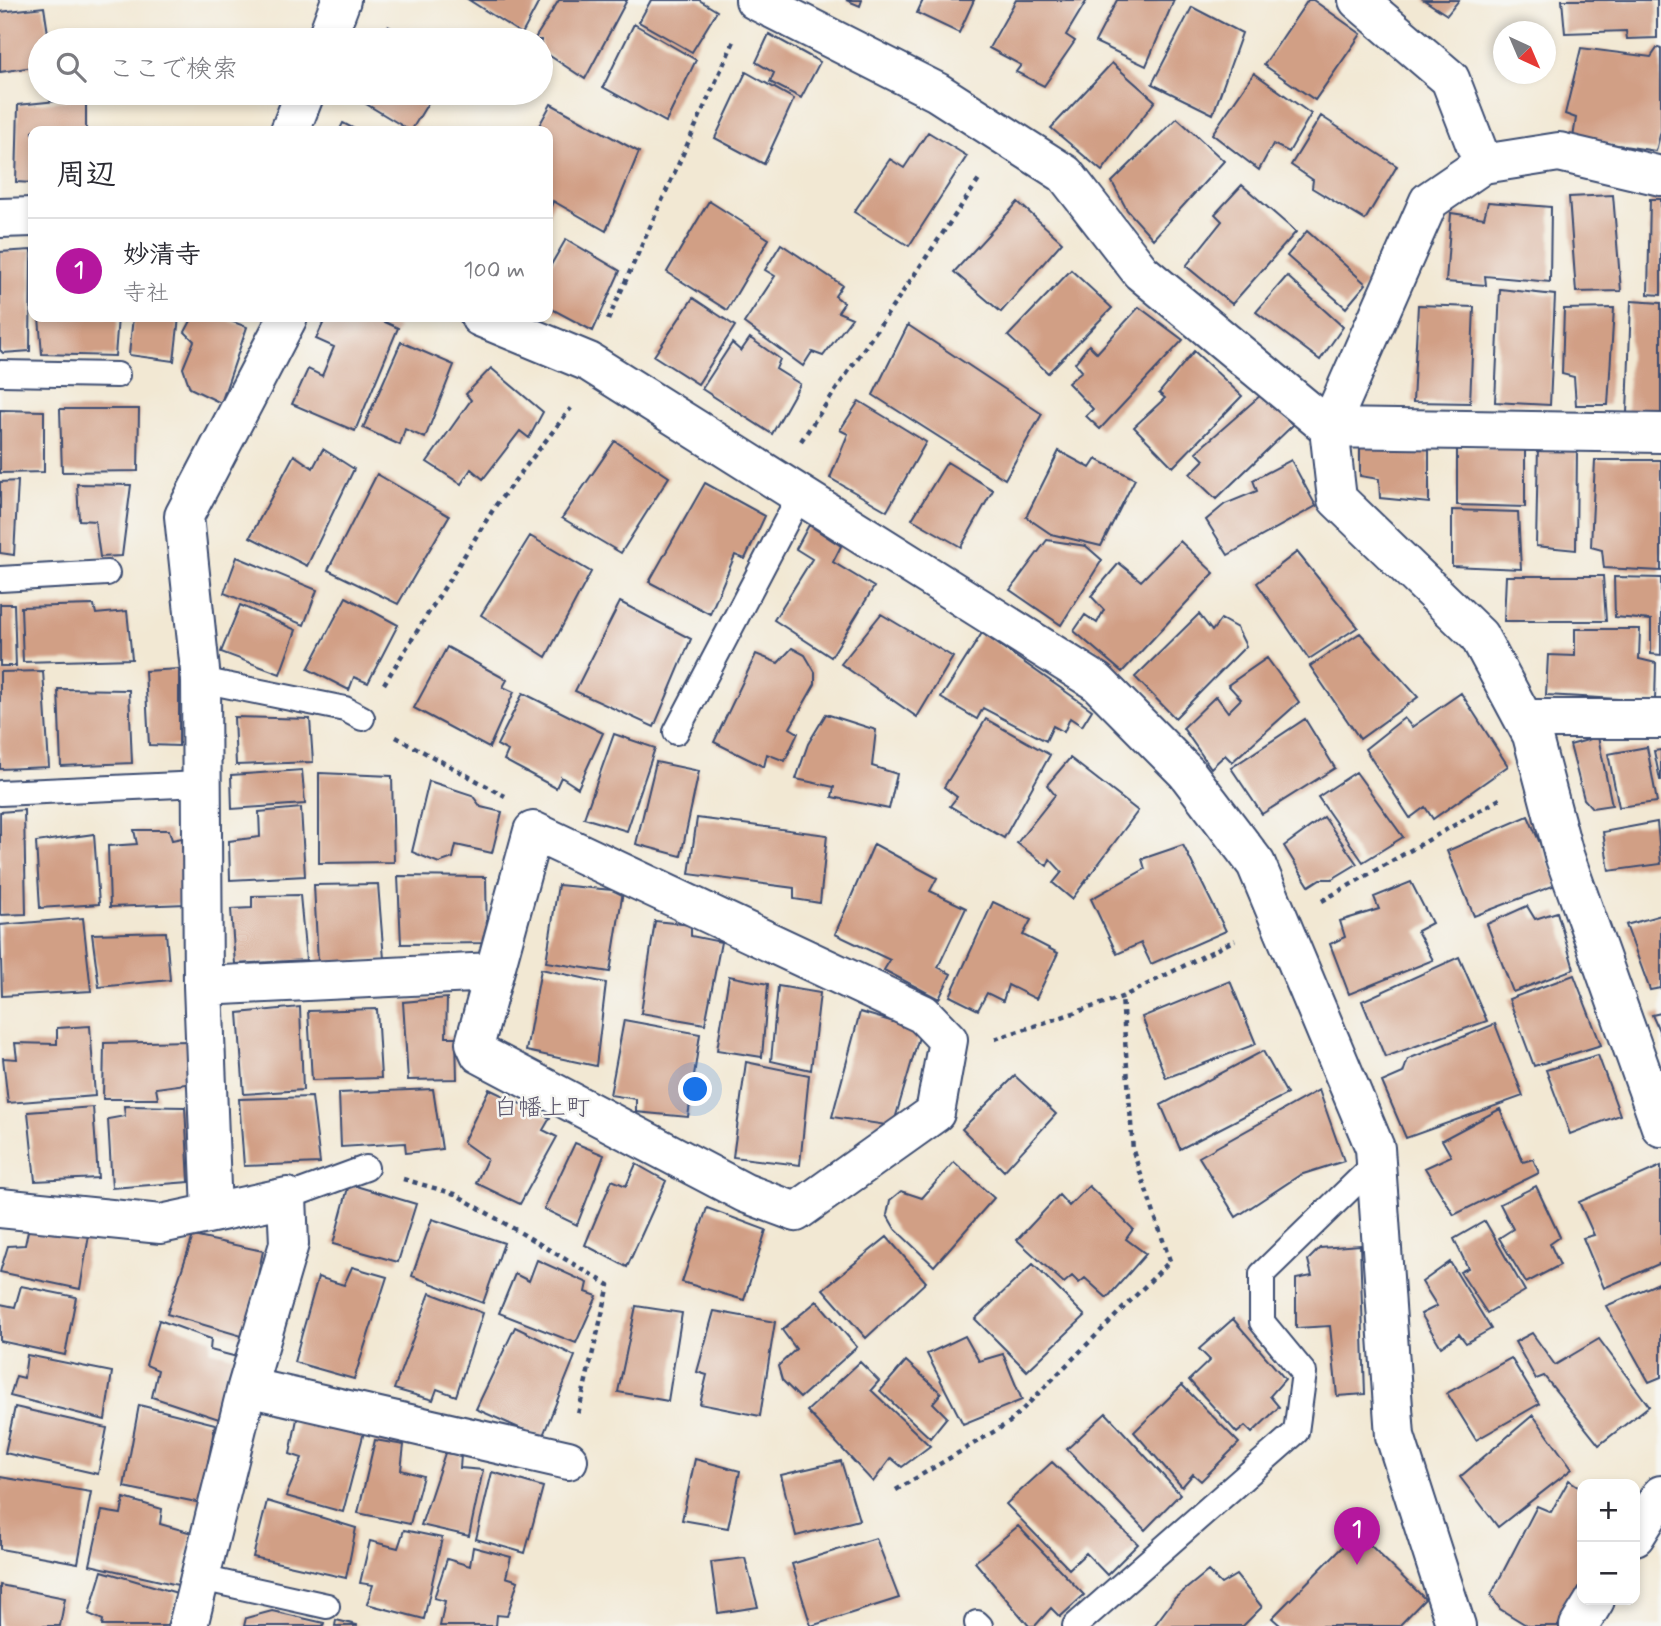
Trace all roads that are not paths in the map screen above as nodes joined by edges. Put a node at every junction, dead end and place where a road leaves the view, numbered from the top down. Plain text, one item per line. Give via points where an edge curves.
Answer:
1 (341, 0) edge
2 (755, 0) edge
3 (1359, 0) edge
4 (330, 28) edge
5 (300, 105) edge
6 (292, 126) edge
7 (1483, 164) junction
8 (1661, 176) edge
9 (28, 217) edge
10 (0, 218) edge
11 (285, 322) edge
12 (492, 322) edge
13 (0, 373) edge
14 (117, 375) dead end
15 (1329, 428) junction
16 (1661, 433) edge
17 (787, 487) junction
18 (107, 573) dead end
19 (0, 579) edge
20 (201, 680) junction
21 (362, 718) road end
22 (1524, 719) junction
23 (1661, 719) edge
24 (676, 732) dead end
25 (201, 784) junction
26 (0, 793) edge
27 (493, 972) junction
28 (203, 986) junction
29 (1661, 1127) edge
30 (1376, 1163) junction
31 (366, 1168) road end
32 (288, 1196) junction
33 (0, 1208) edge
34 (212, 1212) junction
35 (247, 1387) junction
36 (568, 1460) road end
37 (1661, 1495) edge
38 (1640, 1528) edge
39 (201, 1578) junction
40 (1592, 1605) edge
41 (327, 1606) dead end
42 (188, 1626) edge
43 (1074, 1626) edge
44 (1456, 1626) edge
45 (1579, 1626) edge

1 - 4 street
2 - 15 street via 937,92 1065,174 1141,272
3 - 7 street via 1450,79
5 - 6 street
7 - 8 street via 1559,152
7 - 15 street via 1429,201
9 - 10 street
11 - 20 street via 184,516
12 - 17 street via 594,366
13 - 14 lane
15 - 16 street
15 - 22 street via 1338,499 1479,636
17 - 24 lane
17 - 30 street via 1097,682 1187,773 1256,864 1375,1148
18 - 19 lane
20 - 21 lane via 345,709
20 - 25 street
22 - 23 street
22 - 29 street via 1564,855
25 - 26 lane
25 - 28 street
27 - 27 street via 533,831 923,1014 948,1040 935,1113 796,1212 745,1193 480,1055 475,1043
27 - 28 street
28 - 34 street
30 - 43 lane via 1262,1274 1262,1322 1304,1373 1296,1432
30 - 44 street via 1395,1436
31 - 32 lane
32 - 34 street
32 - 35 street via 289,1244
33 - 34 street via 161,1224
35 - 36 street
35 - 39 street
37 - 38 street
39 - 41 lane
39 - 42 street
40 - 45 street

